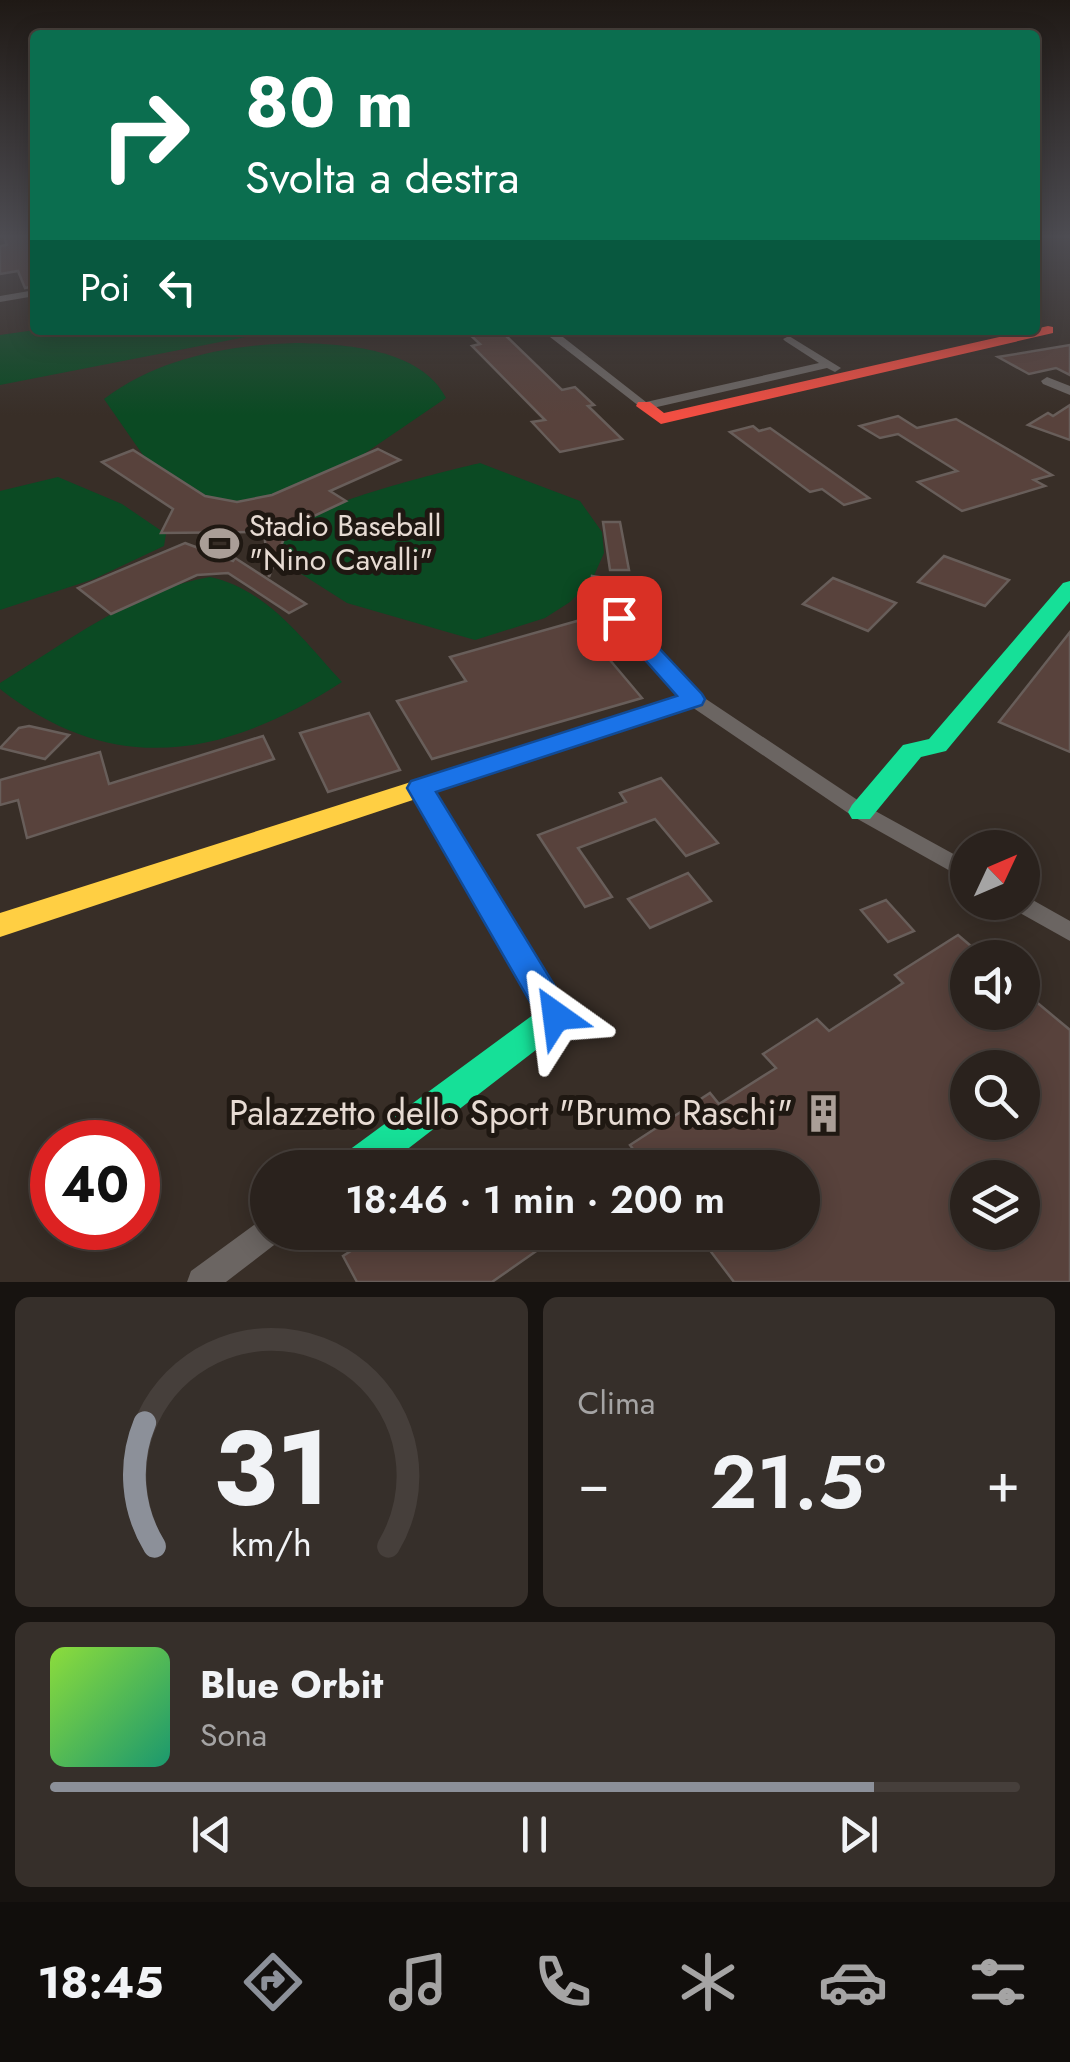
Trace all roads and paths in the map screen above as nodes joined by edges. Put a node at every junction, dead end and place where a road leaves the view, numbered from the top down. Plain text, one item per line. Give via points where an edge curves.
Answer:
1 (553, 335) edge
2 (1029, 335) edge
3 (789, 339) dead end
4 (839, 370) junction
5 (1048, 380) dead end
6 (1070, 391) edge
7 (652, 412) joint
8 (1070, 586) edge
9 (640, 600) dead end
10 (693, 699) junction
11 (420, 788) junction
12 (861, 812) junction
13 (950, 863) edge
14 (1040, 914) edge
15 (2, 924) edge
16 (1070, 932) edge
17 (378, 1150) edge
18 (250, 1246) edge
19 (202, 1282) edge

1 - 7 street
2 - 4 street
3 - 4 street
4 - 7 street
5 - 6 street
8 - 12 street via 937,745 912,751
9 - 10 street via 619,618
10 - 11 street
10 - 12 street
11 - 15 street
11 - 17 street via 556,1016
12 - 13 street
14 - 16 street
18 - 19 street

